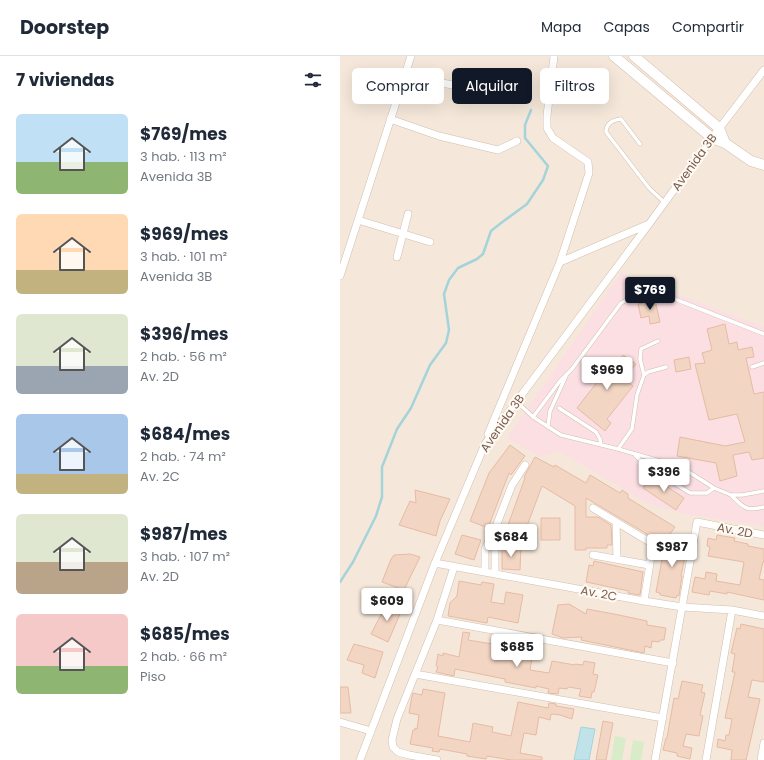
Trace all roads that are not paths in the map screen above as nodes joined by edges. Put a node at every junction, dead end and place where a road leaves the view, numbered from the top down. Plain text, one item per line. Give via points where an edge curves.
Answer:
1 (409, 56) edge
2 (554, 56) edge
3 (614, 56) edge
4 (634, 56) edge
5 (405, 68) edge
6 (764, 70) edge
7 (761, 79) edge
8 (395, 104) edge
9 (390, 119) junction
10 (719, 128) junction
11 (712, 138) junction
12 (517, 140) dead end
13 (725, 143) junction
14 (640, 144) dead end
15 (764, 165) edge
16 (665, 203) junction
17 (408, 214) dead end
18 (358, 220) junction
19 (649, 224) junction
20 (403, 234) junction
21 (430, 242) dead end
22 (397, 257) dead end
23 (560, 262) junction
24 (340, 276) edge
25 (764, 334) edge
26 (658, 341) dead end
27 (764, 362) edge
28 (666, 367) dead end
29 (752, 367) dead end
30 (568, 373) junction
31 (644, 375) junction
32 (516, 402) junction
33 (559, 408) dead end
34 (533, 416) junction
35 (548, 427) junction
36 (484, 444) junction
37 (601, 445) junction
38 (618, 449) junction
39 (635, 454) junction
40 (525, 465) dead end
41 (714, 488) junction
42 (764, 491) edge
43 (731, 495) junction
44 (764, 507) edge
45 (593, 508) dead end
46 (616, 522) junction
47 (495, 529) junction
48 (764, 535) edge
49 (593, 555) dead end
50 (617, 559) junction
51 (434, 563) junction
52 (649, 565) junction
53 (454, 567) junction
54 (485, 572) junction
55 (495, 574) junction
56 (644, 601) junction
57 (682, 607) junction
58 (732, 610) junction
59 (764, 616) edge
60 (437, 620) junction
61 (673, 663) junction
62 (415, 674) junction
63 (663, 718) junction
64 (340, 722) edge
65 (371, 731) junction
66 (764, 743) edge
67 (409, 758) edge
68 (360, 760) edge
69 (437, 760) edge
70 (656, 760) edge
71 (706, 760) edge
72 (761, 760) edge

1 - 5 street
2 - 23 street via 547,128 553,138 588,162 590,168
3 - 11 street
4 - 10 street
6 - 7 street, Avenida 3B
7 - 10 street, Avenida 3B
8 - 9 street
9 - 12 street via 439,136 498,150
9 - 18 street
10 - 11 street, Avenida 3B
10 - 13 street
11 - 13 street
11 - 16 street, Avenida 3B
13 - 15 street via 751,161
14 - 16 lane via 621,119 609,123 606,128 606,132 649,188
16 - 19 street, Avenida 3B
17 - 20 street
18 - 20 street
18 - 24 street
19 - 23 street
19 - 32 street, Avenida 3B
20 - 21 street
20 - 22 street
23 - 36 street
25 - 30 lane via 662,294 646,292 621,303
26 - 31 lane via 641,349 640,359
27 - 29 lane
28 - 31 lane
30 - 34 lane
30 - 35 lane via 550,411
31 - 38 lane via 637,395 632,428
32 - 34 lane
32 - 36 street, Avenida 3B
33 - 37 lane via 596,432
34 - 35 lane
35 - 37 lane via 562,435
36 - 51 street, Avenida 3B
37 - 38 lane
38 - 39 lane
39 - 41 lane via 681,467
39 - 41 lane via 645,465 690,493 707,493
40 - 47 street via 512,485
41 - 43 lane
42 - 43 lane
43 - 44 lane via 748,510
45 - 46 street
46 - 50 street
46 - 52 street via 653,544
47 - 54 street via 485,549
47 - 55 street
48 - 57 street, Av. 2D via 697,522
49 - 50 street
50 - 52 street
51 - 53 street, Av. 2C
51 - 65 street, Avenida 3B
52 - 56 street
53 - 54 street, Av. 2C
53 - 60 street
54 - 55 street, Av. 2C
55 - 56 street, Av. 2C
56 - 57 street, Av. 2C
57 - 58 street, Av. 2C
57 - 61 street
58 - 59 street, Av. 2C
58 - 71 street
60 - 61 street
60 - 62 street
61 - 63 street
62 - 63 street
62 - 67 street via 397,719 392,740 393,747
63 - 70 street
64 - 65 street
65 - 68 street, Avenida 3B
66 - 72 street
67 - 69 street

